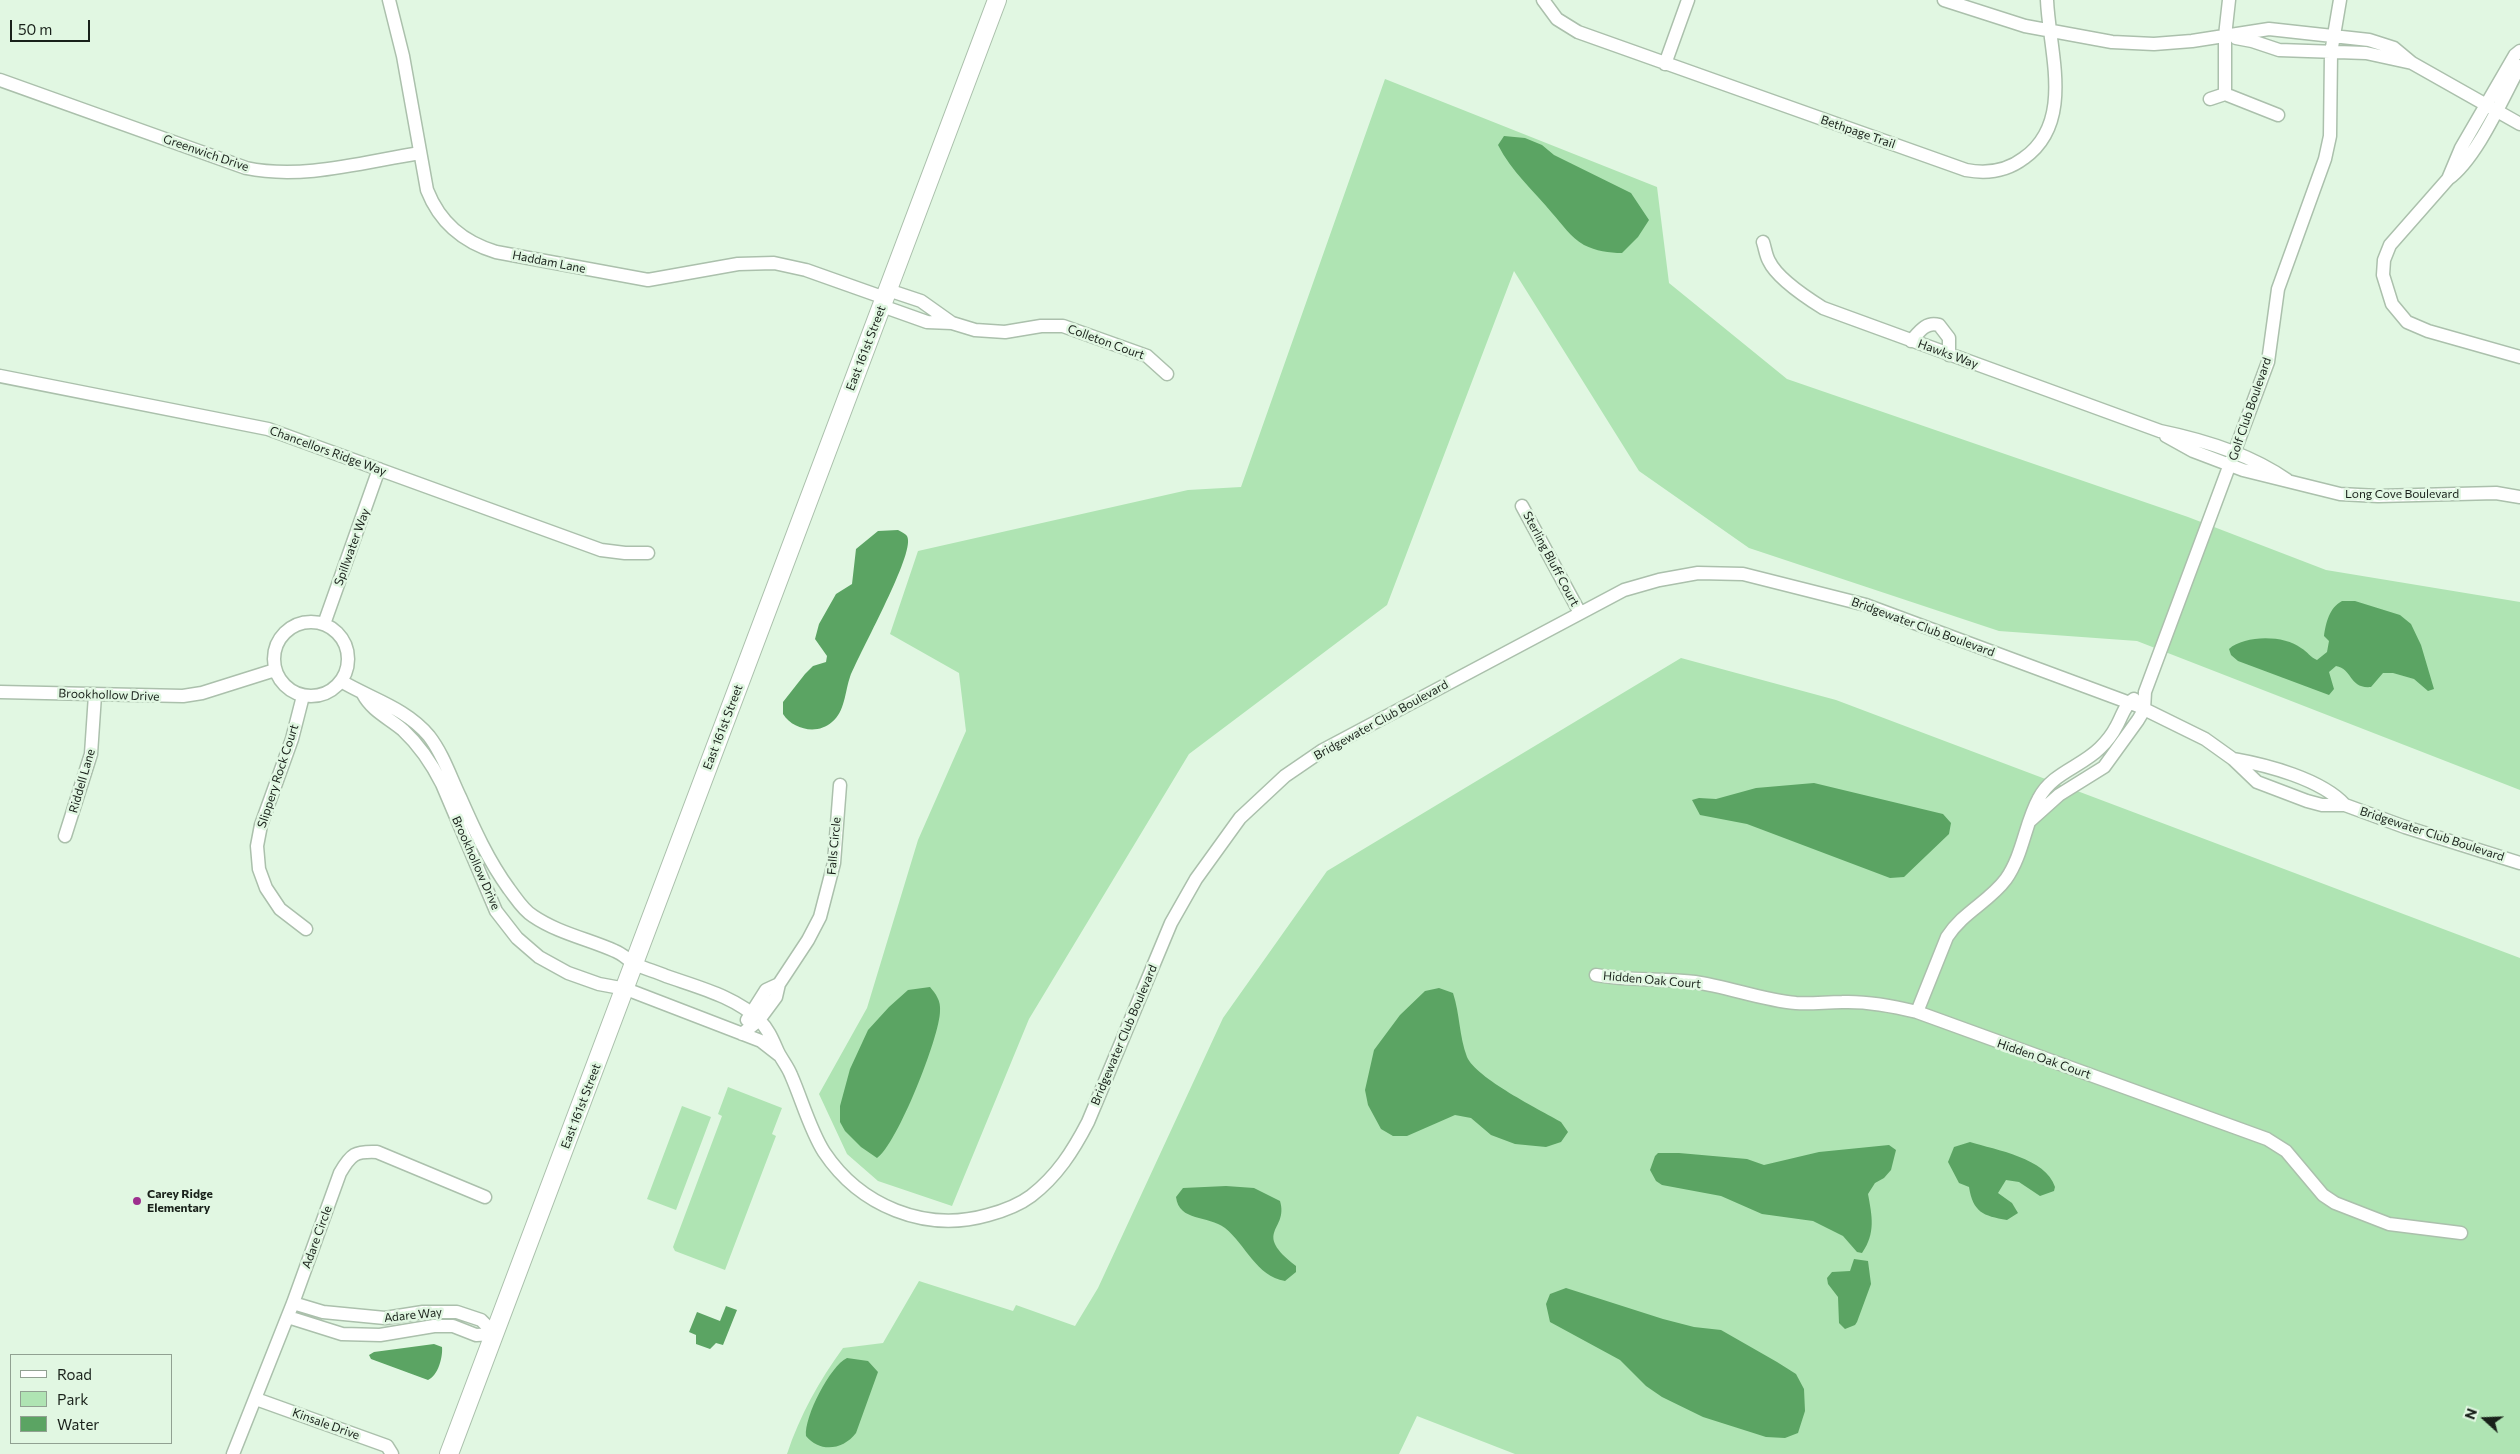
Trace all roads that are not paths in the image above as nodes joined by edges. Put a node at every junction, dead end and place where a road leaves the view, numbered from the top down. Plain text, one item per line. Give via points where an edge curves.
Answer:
1 (389, 0) edge
2 (997, 0) edge
3 (1543, 0) edge
4 (1688, 0) edge
5 (1944, 0) edge
6 (2047, 0) edge
7 (2229, 0) edge
8 (2340, 0) edge
9 (2290, 30) junction
10 (2051, 32) junction
11 (2225, 36) junction
12 (2333, 36) junction
13 (2520, 50) edge
14 (2288, 51) junction
15 (2331, 53) junction
16 (2412, 63) junction
17 (1665, 64) junction
18 (2520, 66) edge
19 (0, 80) edge
20 (2225, 94) junction
21 (2210, 99) dead end
22 (2490, 107) junction
23 (2278, 115) dead end
24 (2520, 124) edge
25 (420, 153) junction
26 (1763, 242) dead end
27 (885, 298) junction
28 (952, 323) junction
29 (1911, 341) junction
30 (1949, 355) junction
31 (2520, 357) edge
32 (1167, 374) dead end
33 (0, 376) edge
34 (2160, 432) junction
35 (2235, 453) junction
36 (2230, 466) junction
37 (379, 469) junction
38 (2287, 480) junction
39 (2520, 497) edge
40 (1522, 506) dead end
41 (648, 553) dead end
42 (1580, 613) junction
43 (324, 624) junction
44 (275, 670) junction
45 (341, 681) junction
46 (0, 692) edge
47 (2145, 692) junction
48 (363, 694) junction
49 (95, 695) junction
50 (303, 696) junction
51 (2128, 703) junction
52 (2144, 710) junction
53 (2233, 759) junction
54 (2080, 765) junction
55 (2086, 778) junction
56 (840, 785) dead end
57 (2345, 805) junction
58 (2030, 821) junction
59 (65, 836) dead end
60 (2520, 863) edge
61 (306, 929) dead end
62 (635, 964) junction
63 (1596, 975) dead end
64 (626, 989) junction
65 (1917, 1012) junction
66 (754, 1016) junction
67 (742, 1034) junction
68 (779, 1055) junction
69 (484, 1197) dead end
70 (2461, 1233) dead end
71 (294, 1303) junction
72 (288, 1317) junction
73 (495, 1334) junction
74 (256, 1400) junction
75 (233, 1454) edge
76 (392, 1454) edge
77 (450, 1454) edge

1 - 25 street, Haddam Lane via 403,56
2 - 27 street, East 161st Street
3 - 17 street, Bethpage Trail via 1558,19 1572,29
4 - 17 street
5 - 10 street via 2000,20
6 - 10 street, Bethpage Trail
7 - 11 street
8 - 12 street, Golf Club Boulevard
9 - 11 street via 2269,29
9 - 12 street
9 - 14 street
10 - 11 street via 2112,42 2154,44
10 - 17 street, Bethpage Trail via 2055,101 2050,124 2041,142 2028,155 2011,166 1990,171 1966,170
11 - 14 street
11 - 20 street
12 - 15 street, Golf Club Boulevard
12 - 16 street via 2394,48
13 - 22 street
14 - 15 street
15 - 16 street via 2366,53
15 - 35 street, Golf Club Boulevard via 2332,116 2326,159 2278,289 2268,362
16 - 22 street
18 - 22 street
19 - 25 street, Greenwich Drive via 264,172 295,173
20 - 21 street
20 - 23 street
22 - 24 street
22 - 31 street via 2461,148 2448,179 2386,252 2383,275 2390,299 2402,317 2419,328
25 - 27 street, Haddam Lane via 433,206 444,221 479,247 648,280 738,264 774,263 806,270
26 - 29 street, Hawks Way via 1769,262 1807,298 1844,317
27 - 28 street, Colleton Court via 927,322
27 - 28 street, Colleton Court via 921,301
27 - 62 street, East 161st Street
28 - 32 street, Colleton Court via 994,332 1064,326 1147,356
29 - 30 street, Hawks Way
29 - 30 street via 1924,327 1940,325 1949,338
30 - 34 street, Hawks Way
33 - 37 street, Chancellors Ridge Way via 256,426
34 - 35 street, Hawks Way
34 - 36 street, Hawks Way via 2193,451
35 - 36 street, Golf Club Boulevard
35 - 38 street, Long Cove Boulevard via 2265,465
36 - 38 street, Long Cove Boulevard via 2260,476
36 - 47 street, Golf Club Boulevard
37 - 41 street, Chancellors Ridge Way via 601,550
37 - 43 street, Spillwater Way
38 - 39 street, Long Cove Boulevard via 2358,496 2496,494
40 - 42 street, Sterling Bluff Court
42 - 51 street, Bridgewater Club Boulevard via 1624,590 1659,580 1698,573 1744,574 1866,605
42 - 68 street, Bridgewater Club Boulevard via 1323,750 1285,776 1240,818 1196,879 1171,923 1088,1122 1072,1152 1053,1177 1029,1198 1004,1210 968,1220 940,1221 904,1215 880,1204 857,1189 823,1150 790,1071
43 - 44 street via 304,623 285,632 275,650
43 - 45 street via 344,644 348,662
44 - 49 street, Brookhollow Drive via 183,696
44 - 50 street via 285,687
45 - 48 street, Brookhollow Drive
45 - 50 street via 320,696
46 - 49 street, Brookhollow Drive
47 - 51 street
47 - 52 street, Golf Club Boulevard
48 - 62 street, Brookhollow Drive via 384,701 427,734 439,750 484,850 521,905 533,917 617,952
48 - 64 street, Brookhollow Drive via 369,706 412,739 432,766 496,911 517,938 539,957 568,973
49 - 59 street, Riddell Lane via 91,754
50 - 61 street, Slippery Rock Court via 257,846 259,869 266,888 280,909
51 - 52 street, Bridgewater Club Boulevard
51 - 54 street via 2108,738
52 - 53 street, Bridgewater Club Boulevard via 2198,736
52 - 55 street via 2112,758
53 - 57 street, Bridgewater Club Boulevard via 2258,764 2330,790
53 - 57 street, Bridgewater Club Boulevard via 2257,782 2314,804
54 - 55 street
54 - 58 street via 2062,773 2046,789
55 - 58 street via 2051,801
56 - 66 street, Falls Circle via 834,863 825,903 808,940 779,984 766,990
57 - 60 street, Bridgewater Club Boulevard
58 - 65 street via 2006,878 1961,918 1947,937
62 - 64 street, East 161st Street
62 - 66 street, Bridgewater Club Boulevard via 716,994
63 - 65 street, Hidden Oak Court via 1694,982 1744,991 1774,1001 1865,1003
64 - 67 street, Bridgewater Club Boulevard
64 - 73 street, East 161st Street
65 - 70 street, Hidden Oak Court via 2266,1139 2286,1152 2323,1195 2335,1203 2389,1224
66 - 67 street, Falls Circle
66 - 68 street, Bridgewater Club Boulevard via 772,1035
67 - 68 street, Bridgewater Club Boulevard via 761,1041
69 - 71 street, Adare Circle via 378,1152 361,1151 349,1157 340,1173
71 - 72 street, Adare Circle
71 - 73 street, Adare Way via 323,1312 385,1318 422,1312 457,1312 482,1320
72 - 73 street, Adare Way via 342,1334 380,1335 434,1326 453,1326 476,1335
72 - 74 street, Adare Circle
73 - 77 street, East 161st Street
74 - 75 street, Adare Circle
74 - 76 street, Kinsale Drive via 387,1446

